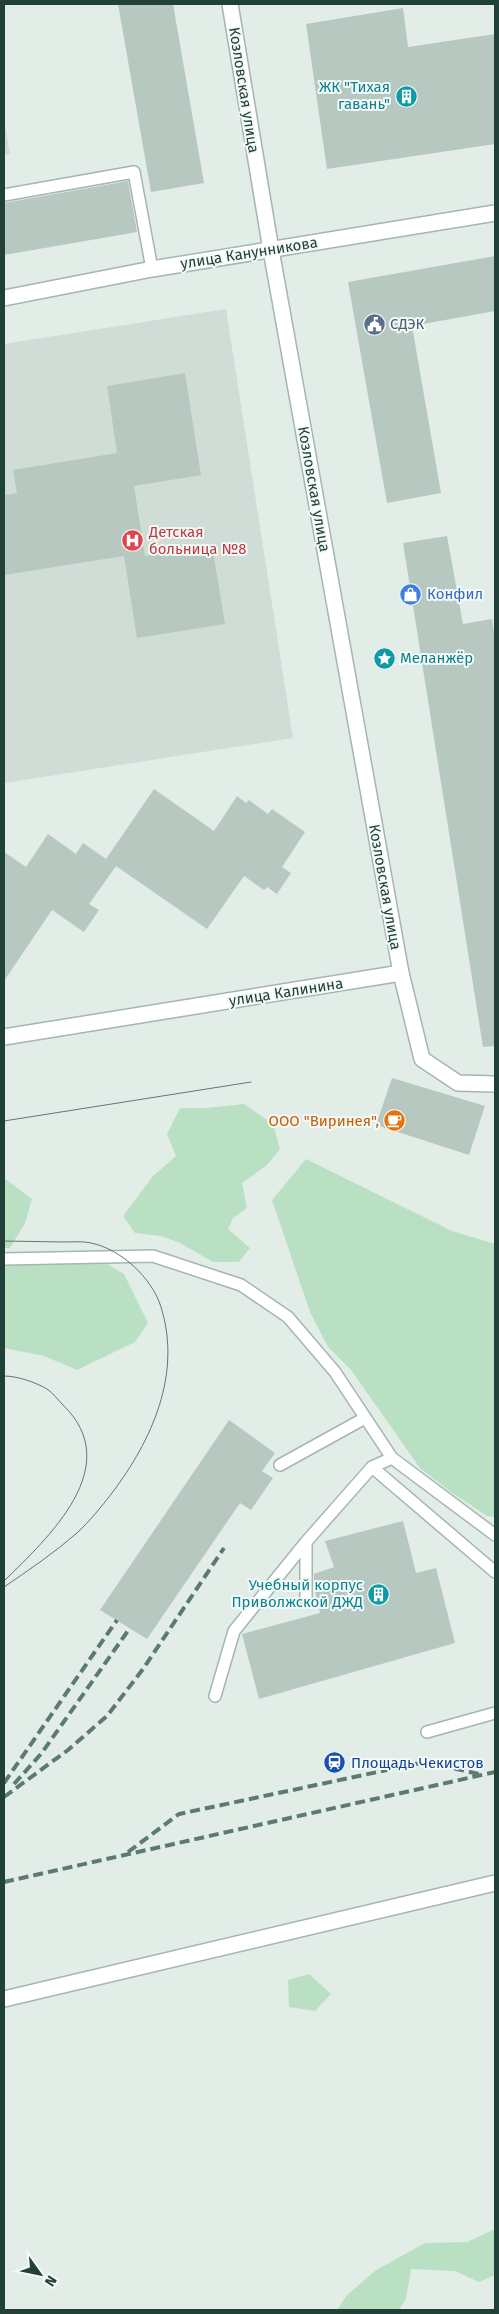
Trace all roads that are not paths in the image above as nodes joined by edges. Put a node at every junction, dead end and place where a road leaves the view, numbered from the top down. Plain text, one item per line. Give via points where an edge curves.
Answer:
1 (230, 4) edge
2 (4, 195) edge
3 (495, 213) edge
4 (270, 250) junction
5 (152, 269) junction
6 (4, 298) edge
7 (401, 973) junction
8 (4, 1037) edge
9 (495, 1084) edge
10 (4, 1258) edge
11 (365, 1418) junction
12 (392, 1458) junction
13 (280, 1464) dead end
14 (372, 1466) junction
15 (495, 1535) edge
16 (306, 1542) junction
17 (495, 1572) edge
18 (306, 1599) dead end
19 (215, 1696) dead end
20 (495, 1713) edge
21 (427, 1732) dead end
22 (495, 1883) edge
23 (4, 1999) edge

1 - 4 street, Козловская улица
2 - 5 lane via 134,172
3 - 4 street, улица Канунникова
4 - 5 street, улица Канунникова
4 - 7 street, Козловская улица
5 - 6 street, улица Канунникова
7 - 8 street, улица Калинина
7 - 9 street via 422,1059 458,1083
10 - 11 lane via 153,1256 241,1285 288,1317 335,1372
11 - 12 lane
11 - 13 lane
12 - 14 lane
12 - 15 lane
14 - 16 lane
14 - 17 lane
16 - 18 lane
16 - 19 lane via 234,1631
20 - 21 lane
22 - 23 street

